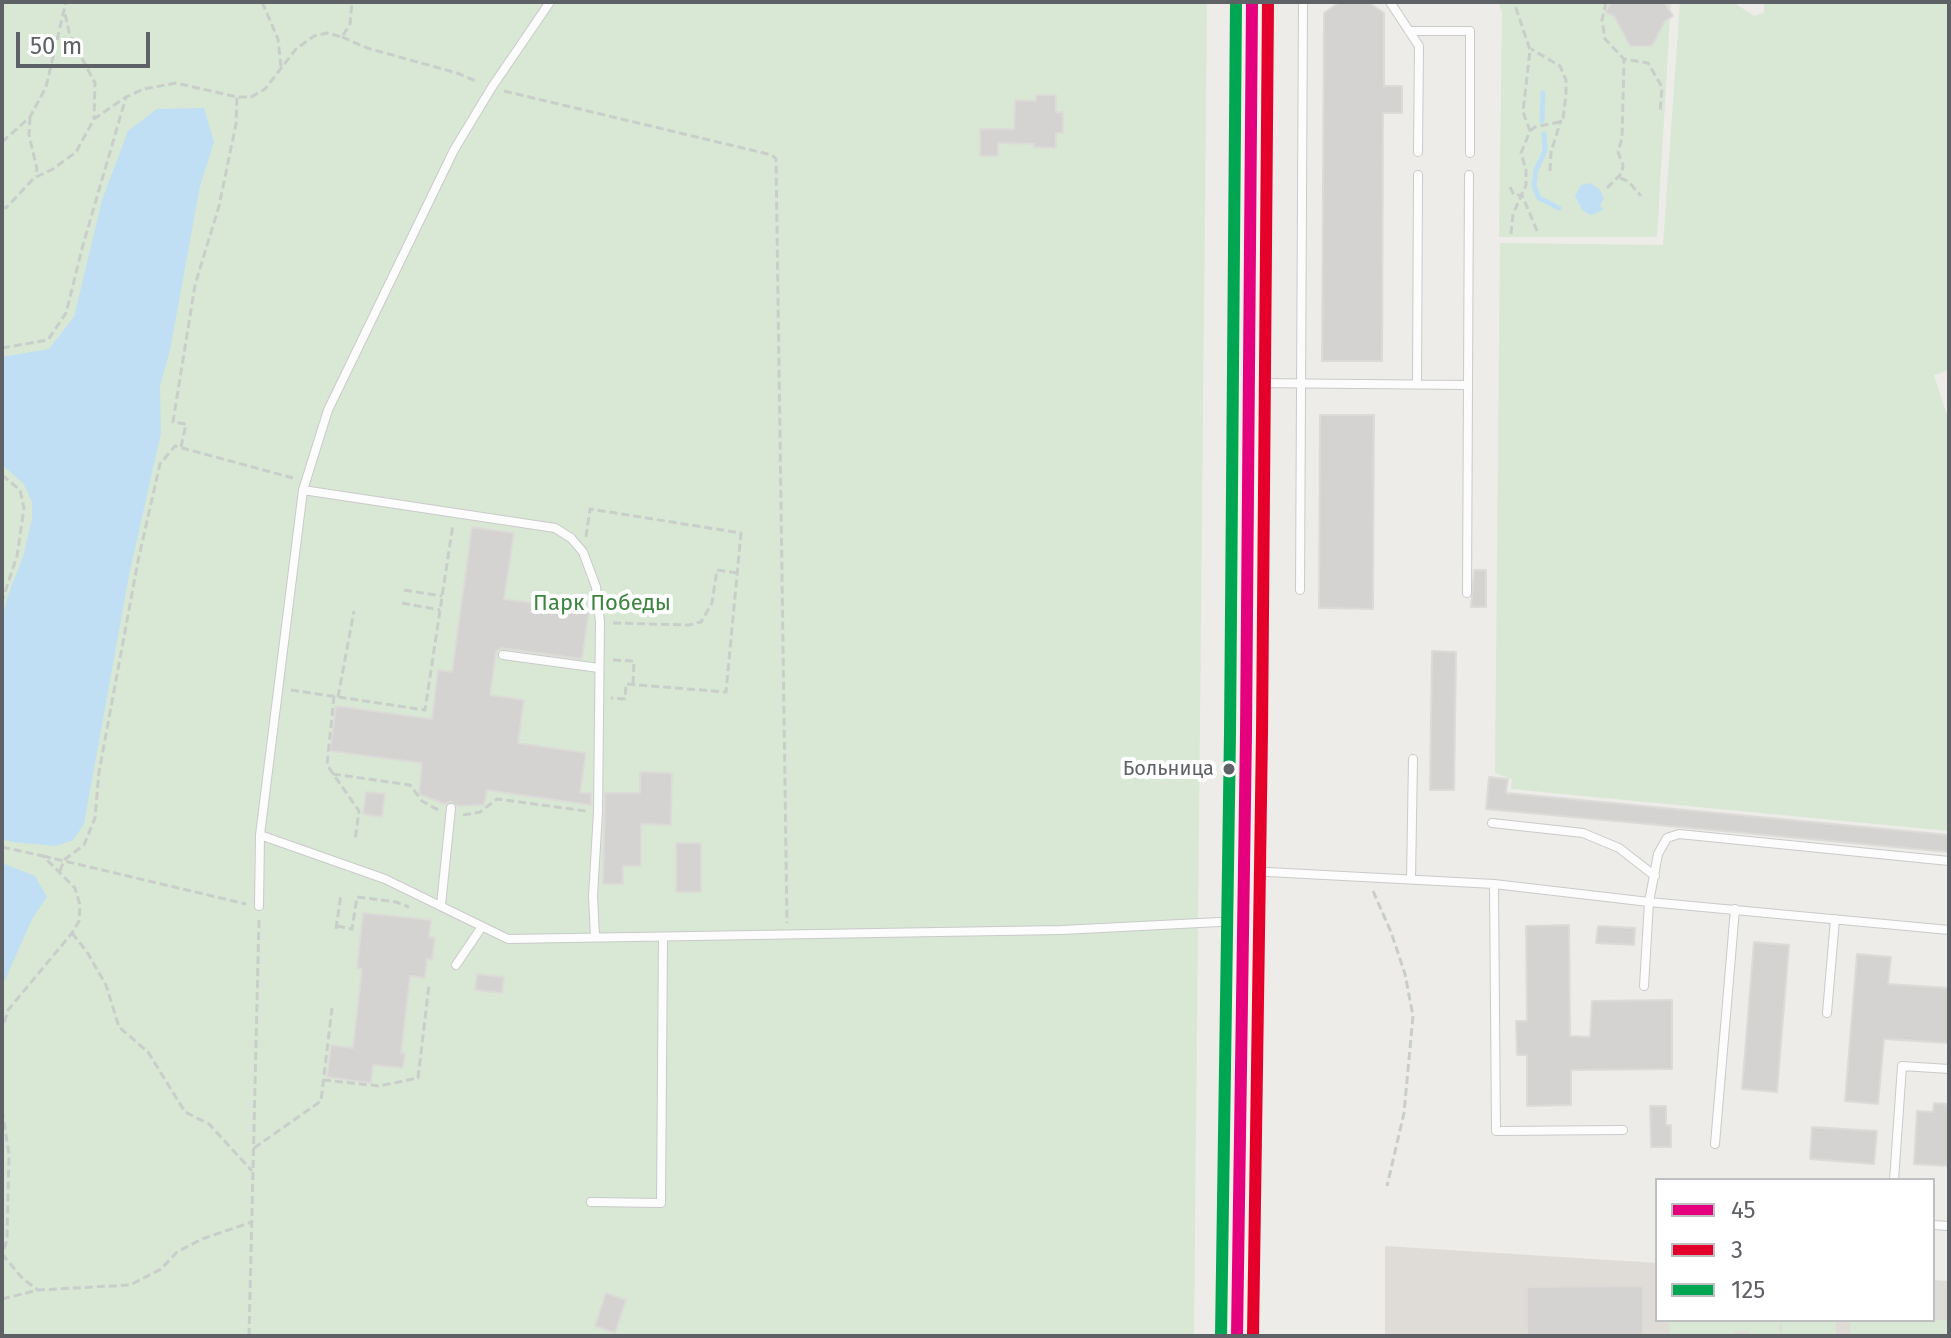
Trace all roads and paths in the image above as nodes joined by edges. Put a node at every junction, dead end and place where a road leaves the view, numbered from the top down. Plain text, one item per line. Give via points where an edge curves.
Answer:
1 (66, 2) edge
2 (262, 2) edge
3 (352, 2) edge
4 (550, 2) edge
5 (1252, 2) edge
6 (1303, 2) edge
7 (1390, 2) edge
8 (1514, 2) edge
9 (1606, 2) edge
10 (64, 10) junction
11 (1409, 31) junction
12 (342, 37) junction
13 (1530, 48) junction
14 (1624, 59) junction
15 (281, 67) junction
16 (492, 87) junction
17 (126, 97) junction
18 (237, 97) junction
19 (1660, 113) dead end
20 (30, 117) junction
21 (94, 119) junction
22 (1561, 120) junction
23 (1530, 131) junction
24 (2, 142) edge
25 (1418, 152) dead end
26 (1470, 153) dead end
27 (1550, 171) dead end
28 (1418, 175) dead end
29 (1469, 175) dead end
30 (34, 178) junction
31 (1620, 178) junction
32 (1510, 187) dead end
33 (1607, 188) dead end
34 (1522, 195) junction
35 (1641, 196) dead end
36 (2, 206) edge
37 (1538, 233) dead end
38 (1511, 234) dead end
39 (2, 348) edge
40 (1250, 383) junction
41 (1301, 384) junction
42 (1417, 384) junction
43 (1468, 385) junction
44 (181, 447) junction
45 (2, 475) edge
46 (304, 486) junction
47 (455, 512) junction
48 (583, 552) junction
49 (737, 573) junction
50 (404, 590) dead end
51 (1300, 590) dead end
52 (1467, 593) dead end
53 (442, 596) junction
54 (2, 601) edge
55 (402, 603) dead end
56 (440, 610) junction
57 (354, 611) dead end
58 (600, 622) junction
59 (503, 655) dead end
60 (599, 663) junction
61 (633, 684) junction
62 (279, 688) junction
63 (336, 697) junction
64 (598, 698) junction
65 (1413, 759) dead end
66 (333, 774) junction
67 (451, 811) junction
68 (598, 812) junction
69 (1492, 823) dead end
70 (356, 830) junction
71 (362, 831) dead end
72 (260, 835) junction
73 (355, 840) dead end
74 (2, 847) edge
75 (43, 856) junction
76 (64, 860) junction
77 (1949, 861) edge
78 (1244, 870) junction
79 (60, 871) junction
80 (1366, 876) junction
81 (1655, 876) junction
82 (1411, 879) junction
83 (1494, 884) junction
84 (341, 894) dead end
85 (1649, 902) junction
86 (441, 905) junction
87 (259, 906) junction
88 (1735, 909) junction
89 (421, 912) dead end
90 (1835, 919) junction
91 (1244, 920) junction
92 (481, 928) junction
93 (1949, 930) edge
94 (72, 933) junction
95 (788, 934) junction
96 (595, 937) junction
97 (663, 937) junction
98 (456, 965) dead end
99 (429, 985) dead end
100 (1644, 986) dead end
101 (332, 1008) dead end
102 (1827, 1013) dead end
103 (2, 1030) edge
104 (1949, 1069) edge
105 (323, 1080) junction
106 (2, 1110) edge
107 (1623, 1130) dead end
108 (1715, 1144) dead end
109 (254, 1148) junction
110 (253, 1173) junction
111 (1894, 1178) edge
112 (1387, 1186) dead end
113 (591, 1202) dead end
114 (252, 1222) junction
115 (2, 1254) edge
116 (38, 1290) junction
117 (2, 1299) edge
118 (249, 1336) edge
119 (1237, 1336) edge

1 - 10 path
2 - 15 path via 278,39
3 - 12 path via 350,24
4 - 16 lane
5 - 40 main road
6 - 41 lane
7 - 11 lane
8 - 13 path
9 - 14 path via 1605,39
10 - 20 path via 46,87
10 - 21 path via 70,36 95,83
11 - 25 lane via 1419,46
11 - 26 lane via 1470,31
12 - 15 path via 314,36
12 - 16 path
13 - 22 path via 1564,73
13 - 23 path via 1523,112
14 - 19 path via 1648,63 1662,87
14 - 31 path
15 - 18 path via 265,89
16 - 46 lane via 454,150 328,410
16 - 95 path via 776,159
17 - 18 path via 176,83
17 - 21 path
17 - 39 path via 66,313 48,340
18 - 44 path via 219,206 195,285 175,407 173,422 186,424
20 - 24 path
20 - 30 path
21 - 30 path via 76,152
22 - 23 path
22 - 27 path
23 - 34 path via 1521,153 1526,170
28 - 42 lane
29 - 43 lane
30 - 36 path via 6,208
31 - 33 path
31 - 35 path
32 - 34 path via 1514,195
34 - 37 path
34 - 38 path
40 - 41 lane
40 - 78 main road
41 - 42 lane
41 - 51 lane
42 - 43 lane
43 - 52 lane
44 - 46 path
44 - 76 path via 175,446 160,464 91,833
45 - 54 path via 20,490 24,508 17,556
46 - 47 lane
46 - 62 lane
47 - 48 lane via 555,528
47 - 53 path
48 - 49 path via 590,509 741,533
48 - 58 lane via 596,587
49 - 58 path via 717,570 712,603 701,622
49 - 61 path via 726,692
50 - 53 path
53 - 56 path
55 - 56 path
56 - 63 path via 425,710
57 - 63 path
58 - 60 lane
59 - 60 lane
60 - 61 path via 634,661
60 - 64 lane
61 - 64 path via 626,684 625,699
62 - 63 path
62 - 72 lane
63 - 66 path via 327,765
64 - 68 lane
65 - 82 lane
66 - 67 path via 410,785 434,810
66 - 70 path via 359,811
67 - 68 path via 480,812 497,799
67 - 86 lane
68 - 96 lane
69 - 81 lane via 1583,833 1619,848
70 - 71 path
70 - 73 path
72 - 86 lane via 385,879
72 - 87 lane
74 - 75 path
75 - 76 path
75 - 79 path
76 - 79 path
76 - 87 path
77 - 81 lane via 1679,834 1667,838
78 - 80 lane
78 - 91 main road
79 - 94 path via 75,888 80,905
80 - 82 lane
80 - 112 path via 1391,932 1413,1016 1404,1113
81 - 85 lane
82 - 83 lane
83 - 85 lane
83 - 107 lane via 1496,1131
84 - 89 path via 337,928 352,929 357,897 396,902
85 - 88 lane
85 - 100 lane
86 - 92 lane
87 - 109 path
88 - 90 lane
88 - 108 lane
90 - 93 lane
90 - 102 lane
91 - 95 lane via 1062,930
91 - 119 main road
92 - 96 lane via 508,939
92 - 98 lane
94 - 103 path via 8,1010
94 - 110 path via 106,985 119,1027 148,1052 185,1112 209,1124
95 - 97 lane
96 - 97 lane
97 - 113 lane via 661,1203
99 - 105 path via 418,1078 379,1086
101 - 105 path
104 - 111 lane via 1902,1066
105 - 109 path via 321,1101
106 - 115 path via 9,1154 9,1217
109 - 110 path
110 - 114 path
114 - 116 path via 202,1239 130,1285
114 - 118 path
115 - 116 path
116 - 117 path

